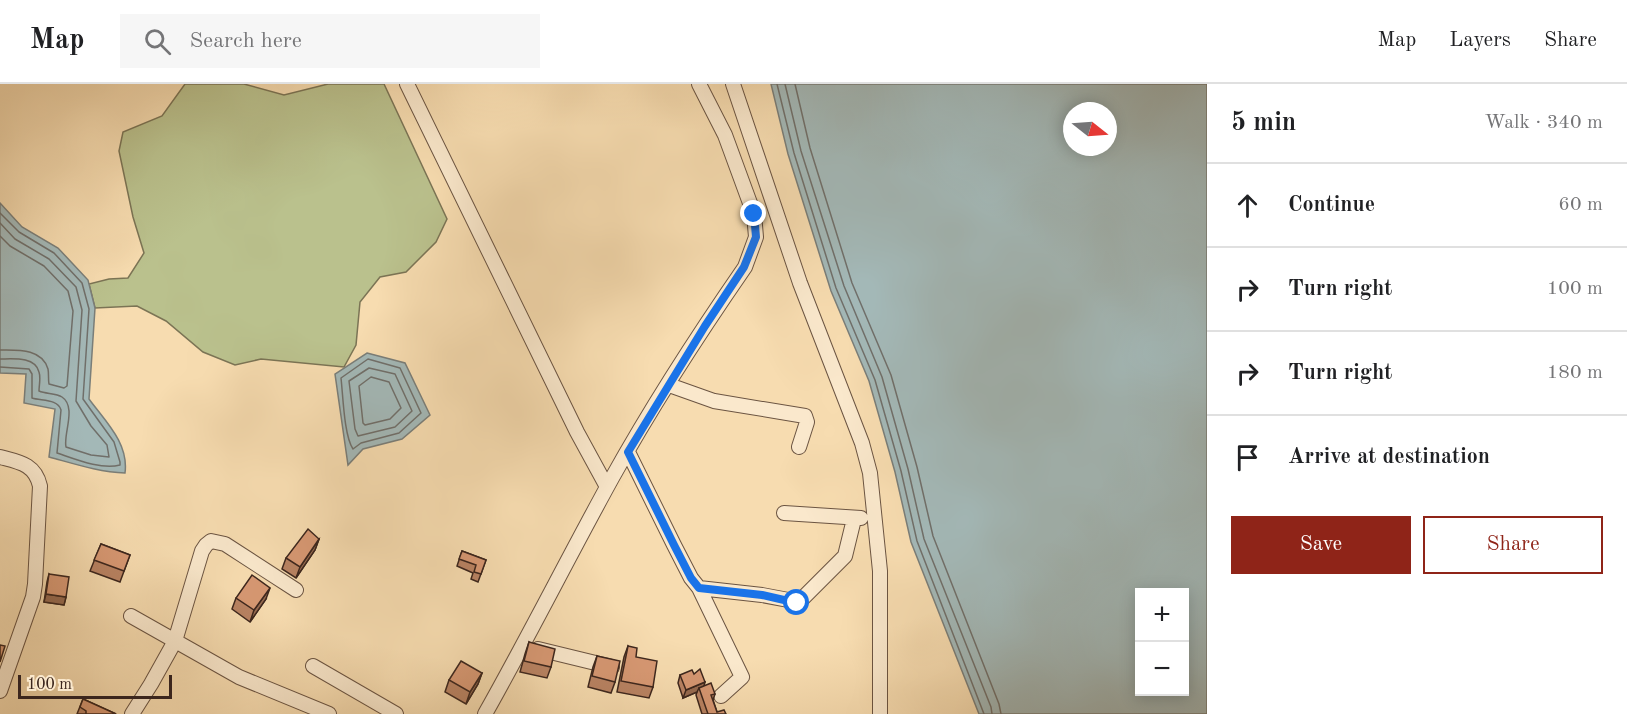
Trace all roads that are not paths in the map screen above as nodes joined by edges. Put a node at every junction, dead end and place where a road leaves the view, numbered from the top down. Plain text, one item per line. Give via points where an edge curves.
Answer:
1 (407, 84) edge
2 (699, 84) edge
3 (733, 84) edge
4 (669, 385) junction
5 (799, 447) dead end
6 (628, 452) junction
7 (0, 457) edge
8 (607, 487) junction
9 (784, 513) dead end
10 (875, 516) junction
11 (854, 519) junction
12 (699, 588) junction
13 (296, 590) dead end
14 (131, 616) dead end
15 (175, 640) junction
16 (524, 645) junction
17 (6, 653) edge
18 (313, 666) dead end
19 (618, 668) edge
20 (0, 691) edge
21 (722, 696) dead end
22 (132, 714) edge
23 (329, 714) edge
24 (396, 714) edge
25 (485, 714) edge
26 (880, 714) edge

1 - 8 street
2 - 4 street via 748,194 756,237 744,267
3 - 10 street via 801,283 862,443
4 - 5 street via 714,401 805,416 807,422
4 - 6 street
6 - 8 street
6 - 12 street
7 - 17 street via 26,464 37,474 40,486 35,585 30,607
8 - 16 street
9 - 11 street
10 - 11 street
10 - 26 street via 880,571
11 - 12 street via 845,556 799,602
12 - 21 street via 742,677
13 - 15 street via 232,548 212,541 202,551
14 - 15 street
15 - 22 street
15 - 23 street via 253,683
16 - 19 street
16 - 25 street
17 - 20 street
18 - 24 street

